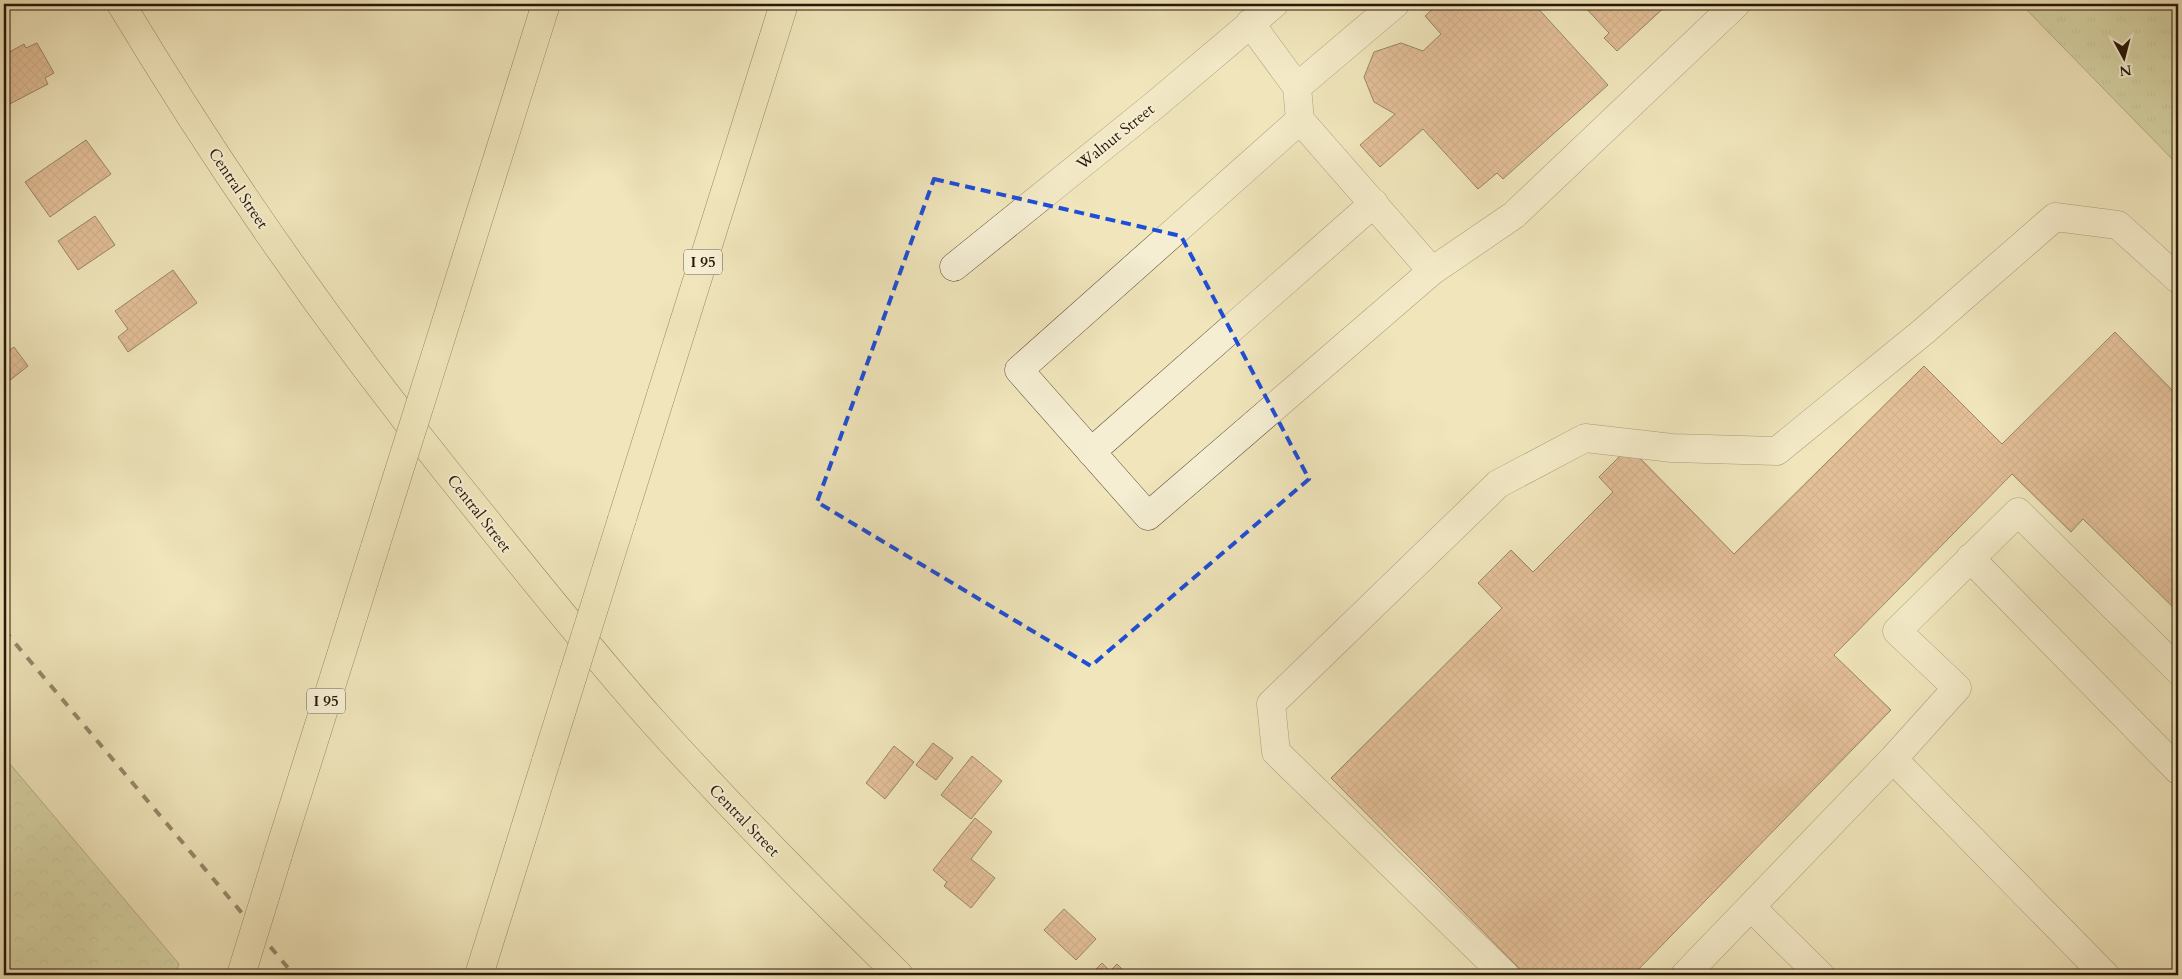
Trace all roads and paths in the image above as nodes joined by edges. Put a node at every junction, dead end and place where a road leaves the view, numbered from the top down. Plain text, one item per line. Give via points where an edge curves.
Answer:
1 (121, 4) edge
2 (546, 4) edge
3 (784, 4) edge
4 (1274, 4) edge
5 (1395, 4) edge
6 (1736, 4) edge
7 (1250, 23) junction
8 (1297, 87) junction
9 (1300, 120) junction
10 (1374, 203) junction
11 (954, 266) dead end
12 (1432, 271) junction
13 (2178, 279) edge
14 (1091, 452) junction
15 (1970, 558) junction
16 (2178, 670) edge
17 (1893, 759) junction
18 (2178, 770) edge
19 (1751, 907) junction
20 (241, 975) edge
21 (479, 975) edge
22 (899, 975) edge
23 (1505, 975) edge
24 (1685, 975) edge
25 (1820, 975) edge
26 (2106, 975) edge

1 - 22 main road, Central Street via 247,201 404,420 650,718 765,842
2 - 20 main road, I 95, bridge
3 - 21 main road, I 95, bridge
4 - 7 street, Walnut Street
5 - 8 street
6 - 12 street via 1514,215
7 - 8 street
7 - 11 street, Walnut Street
8 - 9 street
9 - 10 street
9 - 14 street via 1019,370
10 - 12 street
10 - 14 street
12 - 14 street via 1148,516
13 - 23 street via 2118,225 2055,217 1924,331 1777,451 1672,448 1585,438 1498,484 1271,704 1276,752
15 - 16 street via 2018,512
15 - 17 street via 1897,631 1956,688
15 - 18 street
17 - 19 street
17 - 26 street
19 - 24 street
19 - 25 street

